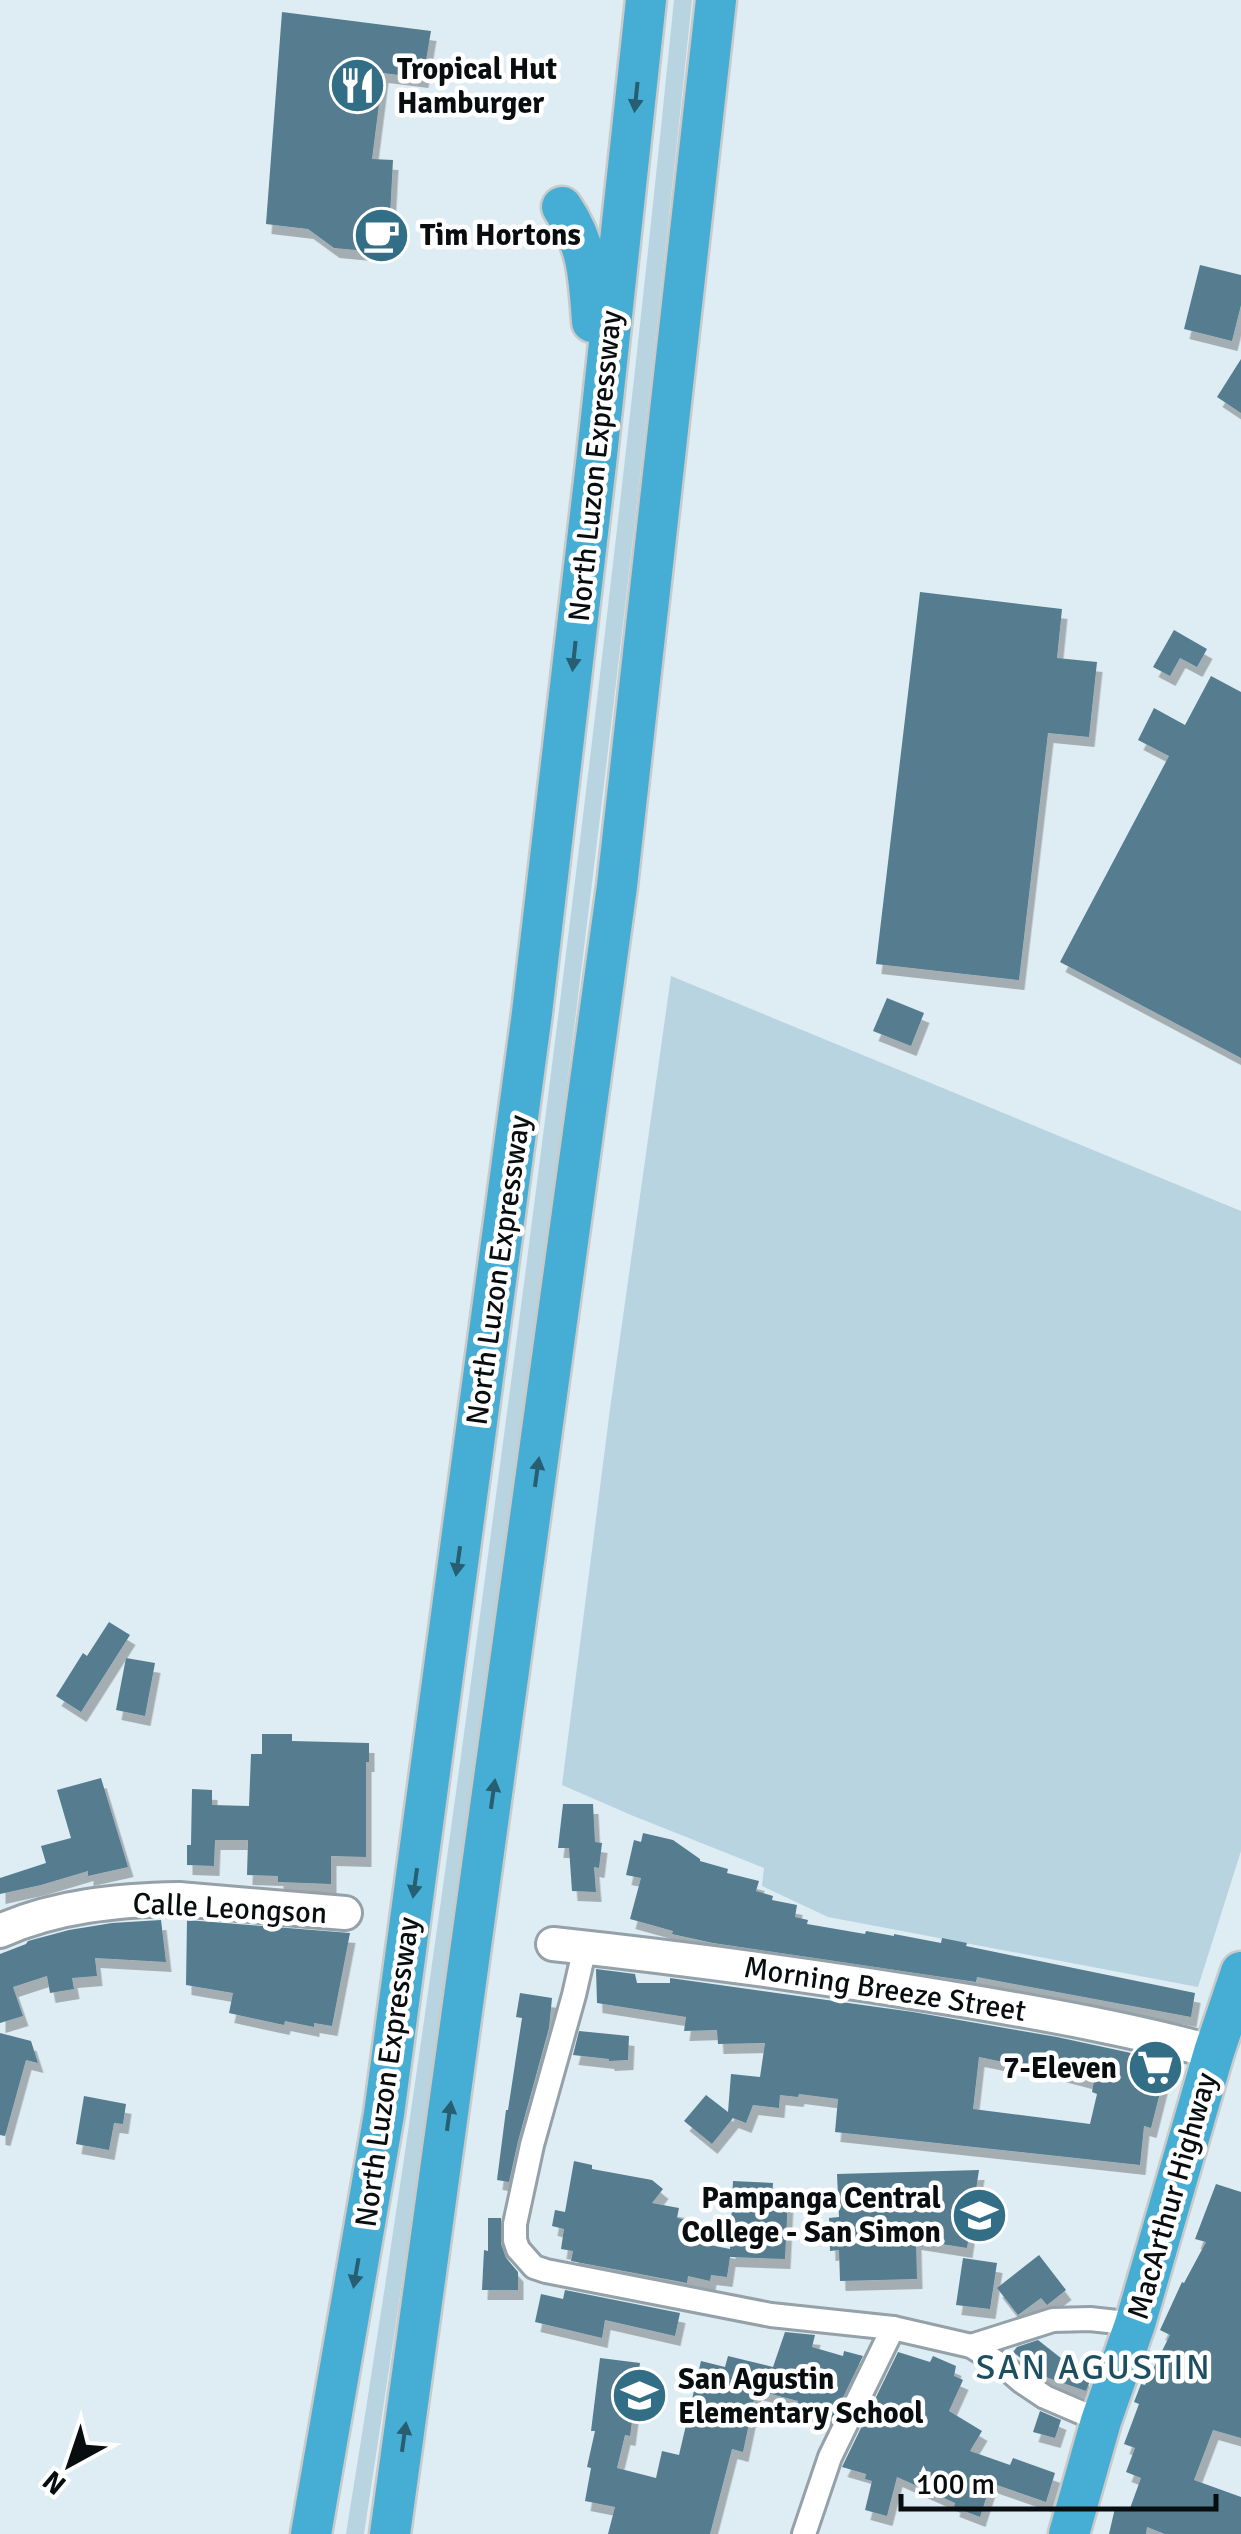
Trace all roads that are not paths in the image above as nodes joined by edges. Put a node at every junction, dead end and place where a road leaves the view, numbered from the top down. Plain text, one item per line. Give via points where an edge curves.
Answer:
1 (646, 0) edge
2 (716, 0) edge
3 (562, 207) dead end
4 (597, 455) junction
5 (345, 1913) dead end
6 (0, 1931) edge
7 (569, 1946) joint
8 (1241, 1972) edge
9 (1214, 2052) junction
10 (1135, 2324) junction
11 (893, 2328) junction
12 (971, 2346) junction
13 (1101, 2421) junction
14 (311, 2534) edge
15 (390, 2534) edge
16 (804, 2534) edge
17 (1069, 2534) edge

1 -> 4 highway, North Luzon Expressway
15 -> 2 highway via 617,886
3 - 4 highway via 589,272
4 -> 14 highway, North Luzon Expressway via 530,1033 384,2114
5 - 6 main road, Calle Leongson via 132,1901 43,1914
7 - 9 main road, Morning Breeze Street via 908,1991
7 - 11 street via 574,1996 515,2224 524,2258 546,2271 752,2312
8 - 9 highway, MacArthur Highway
9 - 10 highway, MacArthur Highway
10 - 12 street via 1053,2320
10 - 13 highway, MacArthur Highway
11 - 12 street
11 - 16 street via 830,2457
12 - 13 street via 1045,2397
13 - 17 highway, MacArthur Highway

